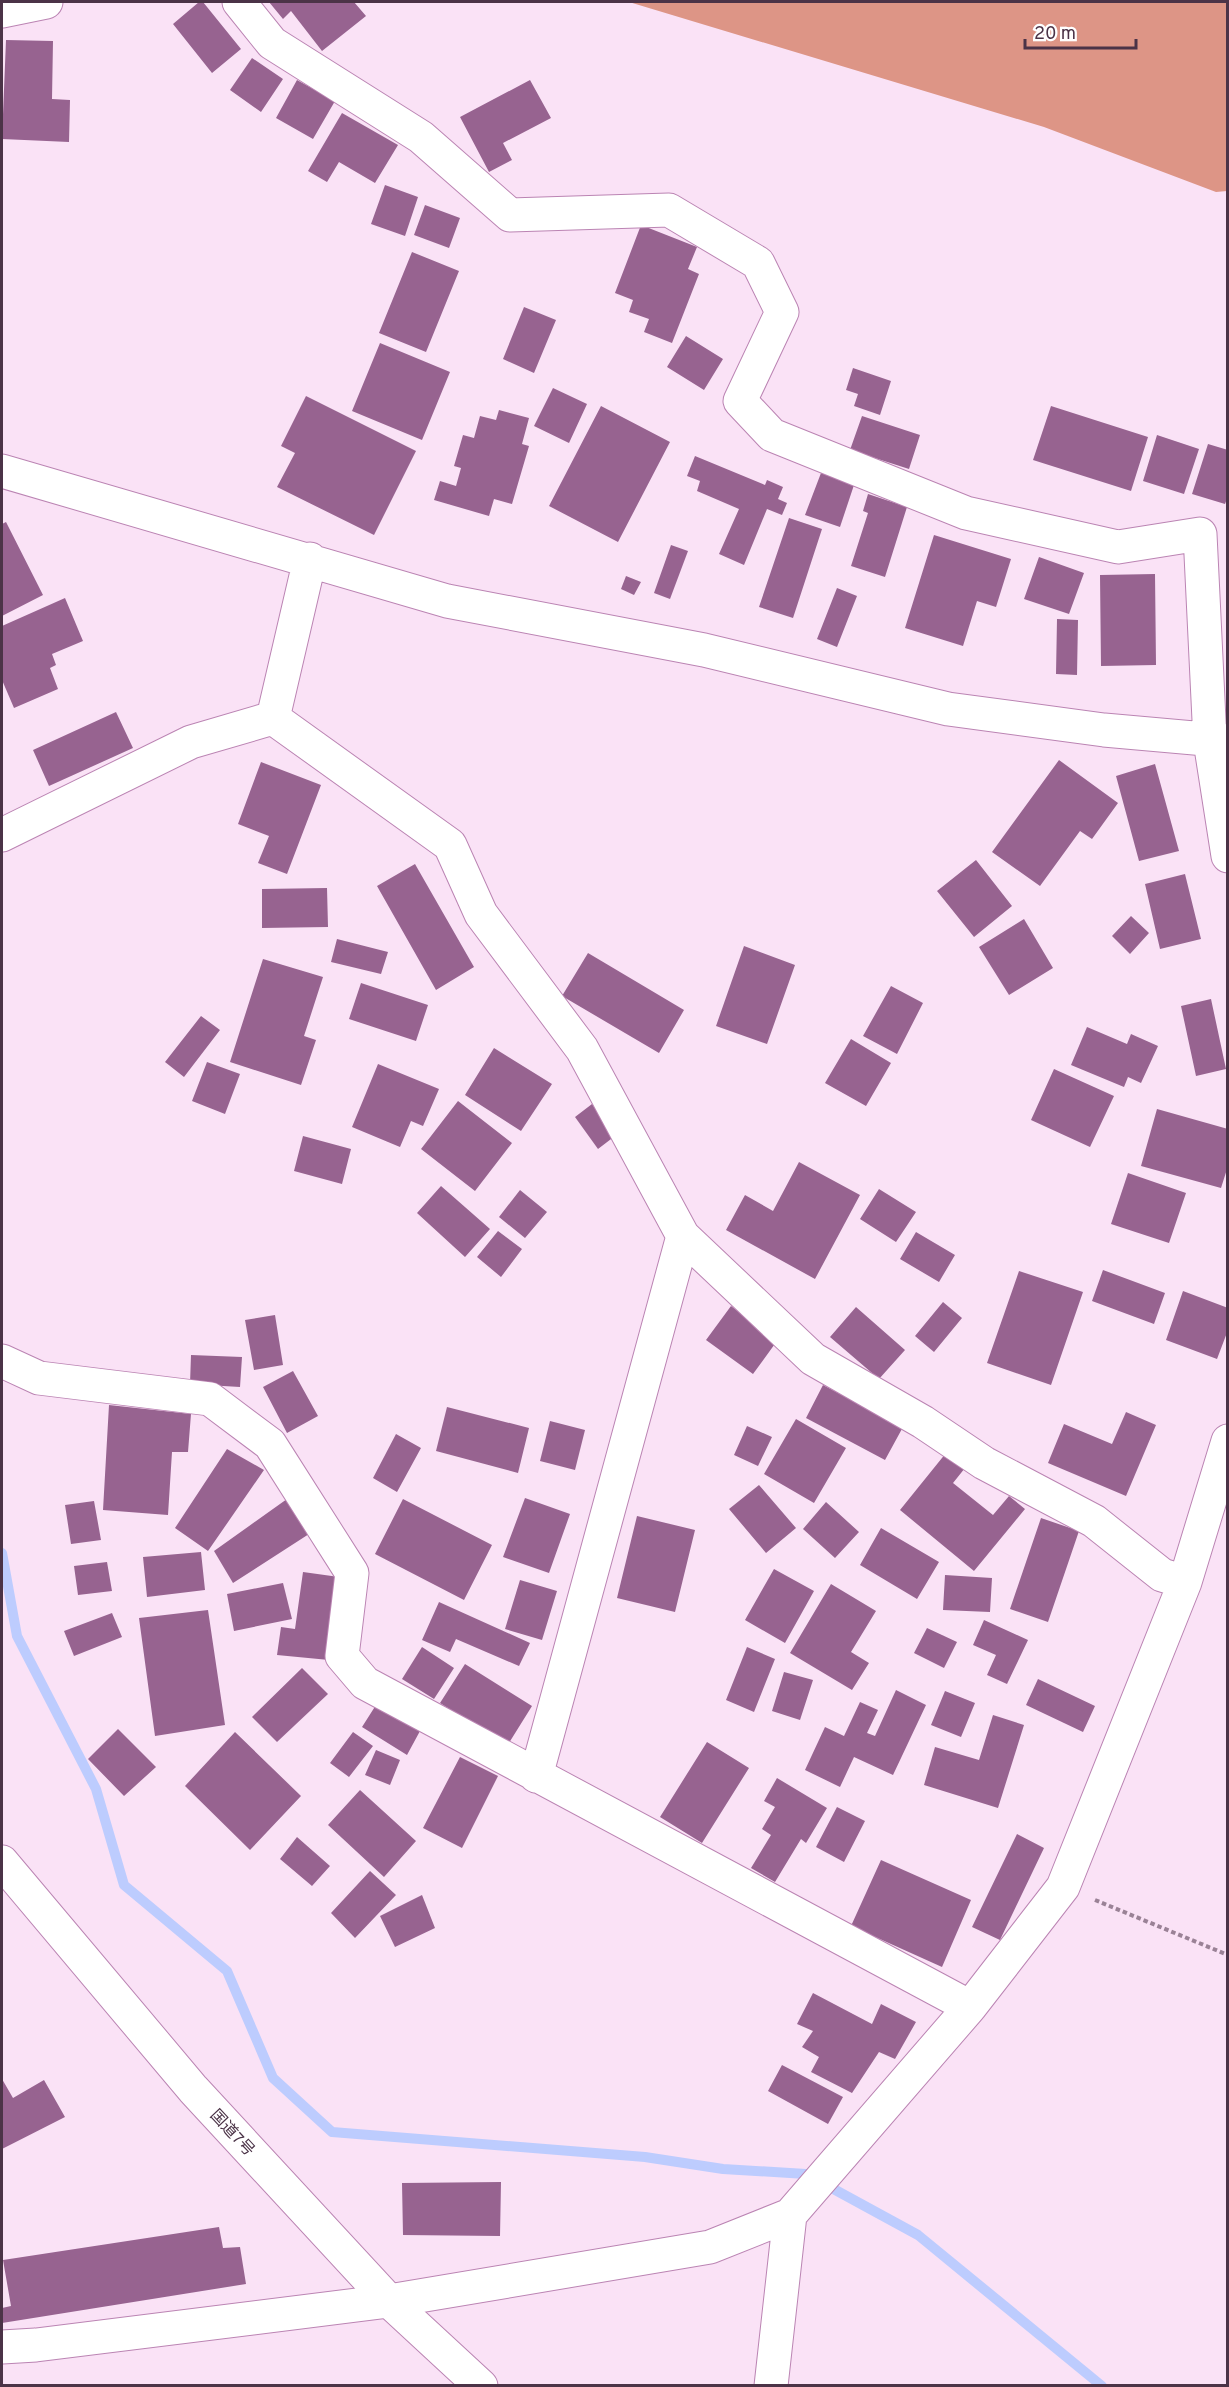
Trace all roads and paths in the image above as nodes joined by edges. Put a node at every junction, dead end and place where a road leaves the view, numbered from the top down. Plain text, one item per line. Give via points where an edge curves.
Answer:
1 (46, 2) edge
2 (239, 2) edge
3 (2, 11) edge
4 (2, 471) edge
5 (310, 559) junction
6 (273, 718) junction
7 (1219, 741) edge
8 (2, 835) edge
9 (1227, 856) edge
10 (684, 1236) junction
11 (2, 1361) edge
12 (1227, 1441) edge
13 (1185, 1582) junction
14 (536, 1776) junction
15 (2, 1862) edge
16 (1064, 1887) junction
17 (1227, 1955) edge
18 (970, 2007) junction
19 (790, 2215) junction
20 (389, 2301) junction
21 (2, 2347) edge
22 (481, 2385) edge
23 (771, 2385) edge

1 - 3 main road
2 - 7 main road via 272,43 421,137 510,215 669,210 758,263 782,312 740,401 772,435 966,513 1118,547 1200,534
4 - 5 main road
5 - 6 main road
5 - 7 main road via 447,601 704,650 948,709
6 - 8 main road via 191,742
6 - 10 main road via 450,845 481,914 582,1049
7 - 9 main road
10 - 13 main road via 813,1359 923,1422 984,1463 1095,1521 1162,1575
10 - 14 main road
11 - 14 main road via 39,1378 210,1399 270,1444 352,1573 342,1656 365,1683
12 - 13 main road
13 - 16 main road
14 - 18 main road
15 - 20 main road, 国道7号 via 193,2089
16 - 17 path
16 - 18 main road
18 - 19 main road
19 - 20 main road via 710,2247
19 - 23 main road
20 - 21 main road
20 - 22 main road, 国道7号

